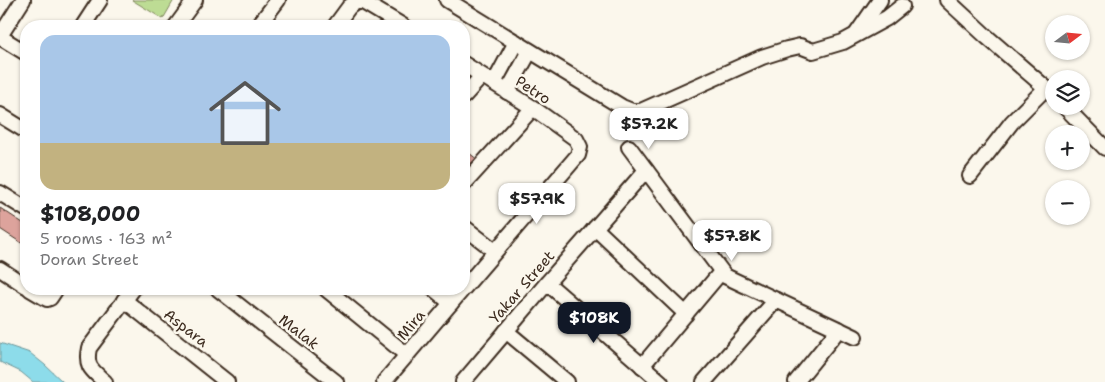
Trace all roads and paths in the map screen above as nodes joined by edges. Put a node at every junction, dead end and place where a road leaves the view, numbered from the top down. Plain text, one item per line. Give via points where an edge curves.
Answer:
1 (23, 0) edge
2 (100, 0) edge
3 (195, 0) edge
4 (278, 0) edge
5 (447, 0) edge
6 (880, 0) edge
7 (888, 0) edge
8 (947, 0) edge
9 (905, 3) edge
10 (87, 20) edge
11 (180, 20) edge
12 (263, 20) edge
13 (339, 20) edge
14 (393, 20) edge
15 (856, 34) junction
16 (0, 37) edge
17 (516, 42) junction
18 (20, 50) edge
19 (530, 51) junction
20 (470, 68) edge
21 (488, 79) junction
22 (1045, 87) edge
23 (470, 92) edge
24 (507, 92) junction
25 (1045, 95) edge
26 (534, 108) junction
27 (0, 115) edge
28 (1073, 115) edge
29 (20, 127) edge
30 (580, 147) joint
31 (629, 147) dead end
32 (1105, 148) edge
33 (646, 170) junction
34 (970, 176) dead end
35 (470, 177) edge
36 (0, 193) edge
37 (20, 205) edge
38 (596, 228) junction
39 (470, 232) edge
40 (495, 251) junction
41 (721, 272) junction
42 (2, 274) edge
43 (470, 281) edge
44 (20, 283) edge
45 (547, 283) junction
46 (128, 295) edge
47 (226, 295) edge
48 (334, 295) edge
49 (441, 295) edge
50 (458, 295) edge
51 (124, 300) junction
52 (776, 300) junction
53 (451, 303) junction
54 (686, 314) junction
55 (839, 329) junction
56 (506, 331) junction
57 (855, 337) dead end
58 (408, 354) junction
59 (642, 366) junction
60 (105, 382) edge
61 (227, 382) edge
62 (336, 382) edge
63 (384, 382) edge
64 (464, 382) edge
65 (567, 382) edge
66 (661, 382) edge
67 (704, 382) edge
68 (796, 382) edge

1 - 16 street
2 - 10 street
3 - 11 street
4 - 12 street
5 - 17 street
6 - 15 street
7 - 9 street via 897,6
8 - 22 street
9 - 15 street via 887,18
13 - 14 street via 356,2 363,2
15 - 19 street via 824,48 813,50 800,46 762,57 641,112 622,107
16 - 18 street
17 - 19 street
17 - 21 street
19 - 24 street
20 - 21 street, Petro
21 - 23 street
21 - 24 street, Petro
24 - 26 street, Petro
25 - 34 street via 1012,122
26 - 30 street, Petro via 576,139
26 - 35 street
27 - 29 street
28 - 32 street
30 - 40 street, Mira via 578,155
31 - 33 street
33 - 38 street, Yakar Street
33 - 41 street
36 - 37 street
38 - 45 street, Yakar Street
38 - 54 street
39 - 40 street
40 - 43 street, Mira
41 - 52 street
41 - 54 street
42 - 44 street
45 - 56 street, Yakar Street
45 - 59 street
46 - 51 street
47 - 62 street, Malak
48 - 58 street
49 - 53 street
50 - 53 street, Mira
51 - 60 street via 89,348 86,359
51 - 61 street, Aspara
52 - 55 street
52 - 67 street
53 - 58 street, Mira
54 - 59 street
55 - 57 street
55 - 68 street
56 - 64 street, Yakar Street
56 - 65 street
58 - 63 street, Mira
59 - 66 street

